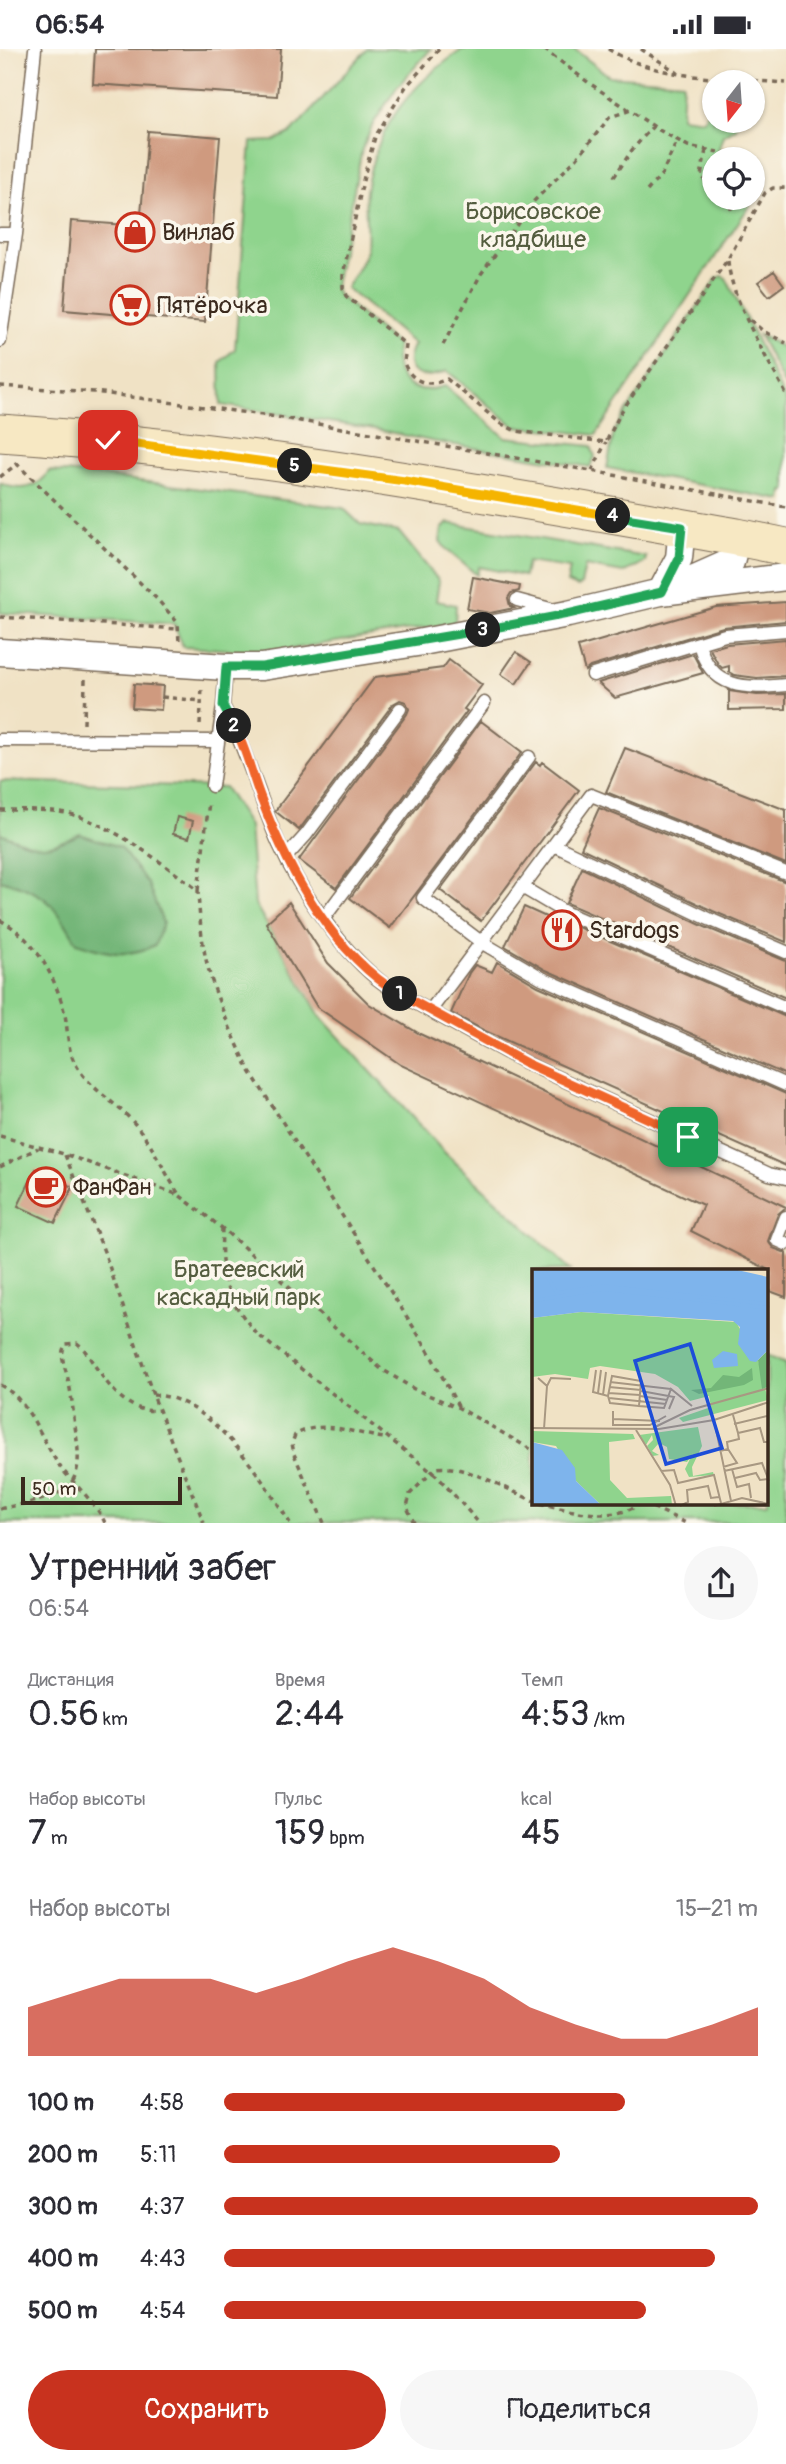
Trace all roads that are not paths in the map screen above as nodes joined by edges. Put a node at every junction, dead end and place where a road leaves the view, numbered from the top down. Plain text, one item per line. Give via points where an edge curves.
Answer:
1 (35, 49) edge
2 (0, 234) edge
3 (16, 235) junction
4 (0, 341) edge
5 (0, 432) edge
6 (682, 527) junction
7 (737, 537) junction
8 (786, 547) edge
9 (786, 577) edge
10 (662, 592) junction
11 (517, 600) dead end
12 (568, 614) junction
13 (786, 630) edge
14 (699, 643) junction
15 (0, 652) edge
16 (226, 667) junction
17 (593, 675) dead end
18 (786, 685) edge
19 (484, 703) dead end
20 (223, 706) junction
21 (400, 709) dead end
22 (0, 740) edge
23 (218, 741) junction
24 (529, 757) dead end
25 (212, 786) road end
26 (554, 845) junction
27 (286, 857) junction
28 (786, 873) edge
29 (522, 887) junction
30 (324, 918) junction
31 (481, 942) junction
32 (786, 952) edge
33 (786, 1008) edge
34 (430, 1011) junction
35 (786, 1085) edge
36 (786, 1178) edge
37 (786, 1217) edge
38 (786, 1244) edge

1 - 3 lane
2 - 3 lane
3 - 4 lane
5 - 6 main road via 121,442 405,481
6 - 7 main road
6 - 10 street via 679,558
7 - 8 main road
7 - 10 street via 732,562
9 - 10 street
10 - 12 street
11 - 12 lane
12 - 16 street via 417,643 262,667
13 - 14 lane via 725,635
14 - 17 lane
14 - 18 lane via 710,672 728,682 755,688
15 - 16 street
16 - 20 lane
19 - 30 lane
20 - 23 lane
20 - 27 lane via 239,735
21 - 27 lane
22 - 23 lane
23 - 25 lane
24 - 31 lane via 424,898
26 - 28 lane via 591,795
26 - 29 lane
26 - 32 lane
27 - 30 lane
29 - 31 lane
29 - 33 lane via 566,913
30 - 34 lane via 346,948 383,983
31 - 34 lane
31 - 35 lane via 542,978
34 - 36 lane via 526,1063
37 - 38 lane via 777,1240

